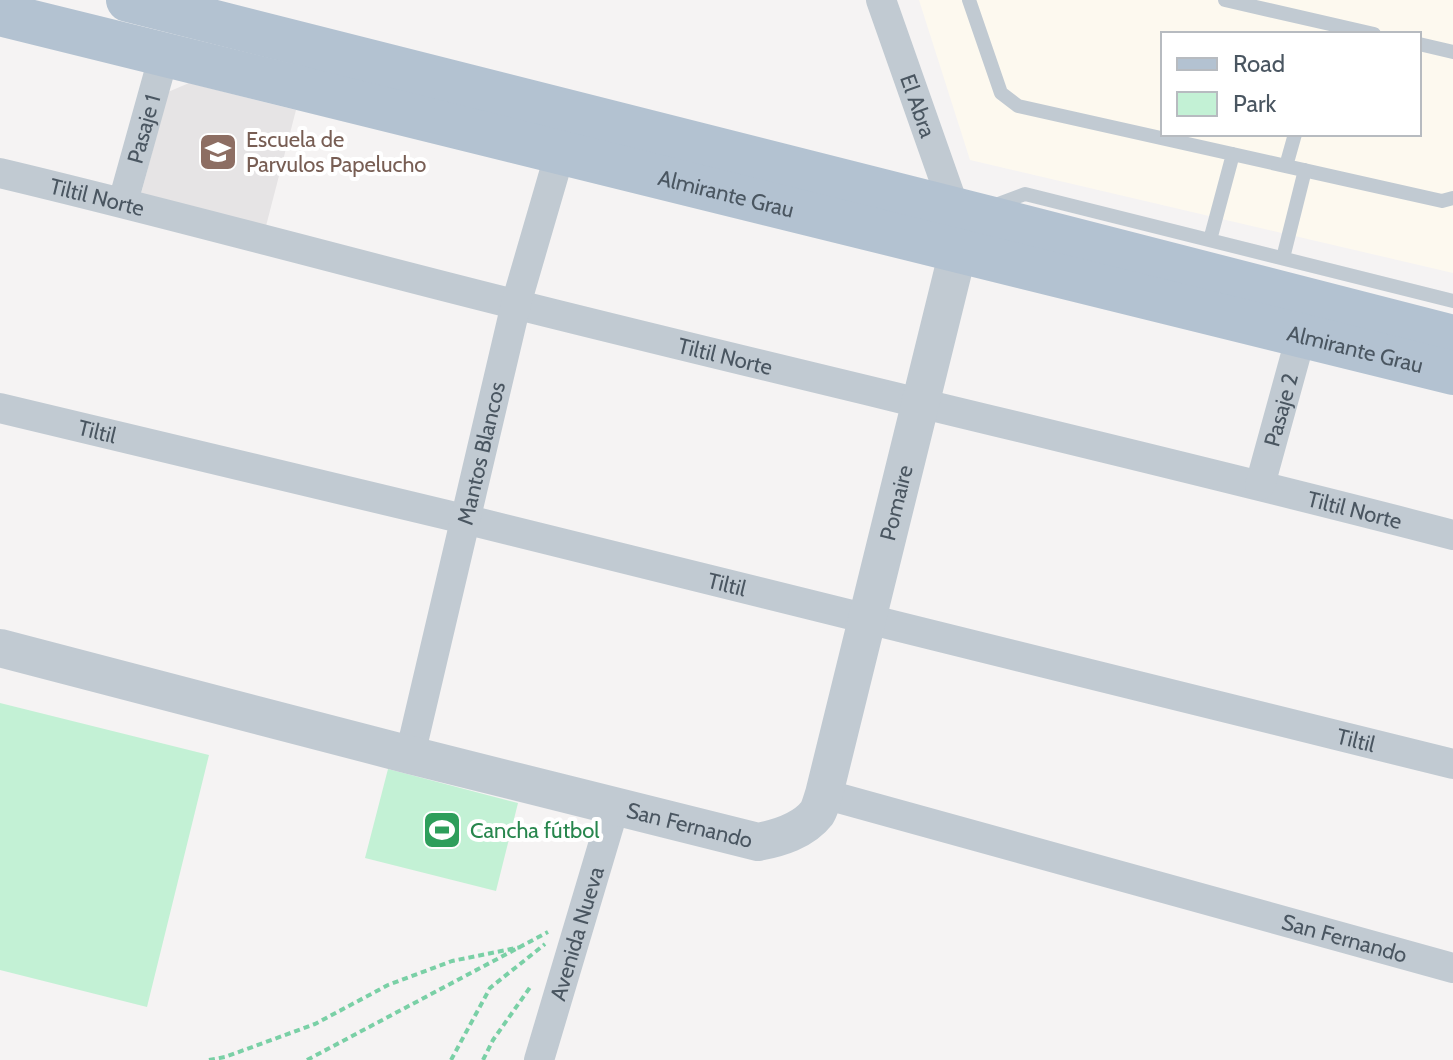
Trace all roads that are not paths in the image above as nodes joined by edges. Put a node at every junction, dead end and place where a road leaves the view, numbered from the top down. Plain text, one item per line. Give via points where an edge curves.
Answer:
1 (128, 0) edge
2 (881, 0) edge
3 (969, 0) edge
4 (1225, 0) edge
5 (1262, 4) edge
6 (0, 14) edge
7 (1325, 28) edge
8 (1358, 32) edge
9 (1421, 44) edge
10 (1453, 52) edge
11 (164, 55) junction
12 (1294, 136) edge
13 (560, 153) junction
14 (1233, 154) junction
15 (1286, 166) junction
16 (1305, 170) junction
17 (0, 173) edge
18 (1453, 198) edge
19 (123, 202) junction
20 (961, 225) junction
21 (1210, 240) junction
22 (1283, 258) junction
23 (1453, 301) edge
24 (516, 304) junction
25 (1301, 336) junction
26 (1453, 337) edge
27 (1453, 373) edge
28 (921, 403) junction
29 (0, 408) edge
30 (1260, 485) junction
31 (464, 519) junction
32 (1453, 535) edge
33 (868, 619) junction
34 (0, 648) edge
35 (410, 755) junction
36 (1453, 764) edge
37 (824, 794) junction
38 (615, 805) junction
39 (1453, 968) edge
40 (539, 1060) edge

1 - 20 main road, Almirante Grau
2 - 20 street, El Abra
3 - 14 lane via 1001,93 1018,106
4 - 5 lane
5 - 7 lane
6 - 11 main road, Almirante Grau
7 - 8 lane
9 - 10 lane
11 - 13 main road, Almirante Grau
11 - 19 street, Pasaje 1
12 - 15 lane
13 - 20 main road, Almirante Grau
13 - 24 street, Mantos Blancos
14 - 15 lane
14 - 21 lane
15 - 16 lane
16 - 18 lane via 1442,201
16 - 22 lane
17 - 19 street, Tiltil Norte
19 - 24 street, Tiltil Norte
20 - 21 lane via 1025,194
20 - 25 main road, Almirante Grau
20 - 26 main road, Almirante Grau
20 - 28 street, Pomaire
21 - 22 lane
22 - 23 lane
24 - 28 street, Tiltil Norte
24 - 31 street, Mantos Blancos
25 - 27 main road, Almirante Grau
25 - 30 street, Pasaje 2
28 - 30 street, Tiltil Norte
28 - 33 street, Pomaire
29 - 31 street, Tiltil
30 - 32 street, Tiltil Norte
31 - 33 street, Tiltil
31 - 35 street, Mantos Blancos
33 - 36 street, Tiltil
33 - 37 street, Pomaire
34 - 35 street, San Fernando
35 - 38 street, San Fernando
37 - 38 street, San Fernando via 817,813 802,826 758,842
37 - 39 street, San Fernando
38 - 40 street, Avenida Nueva

